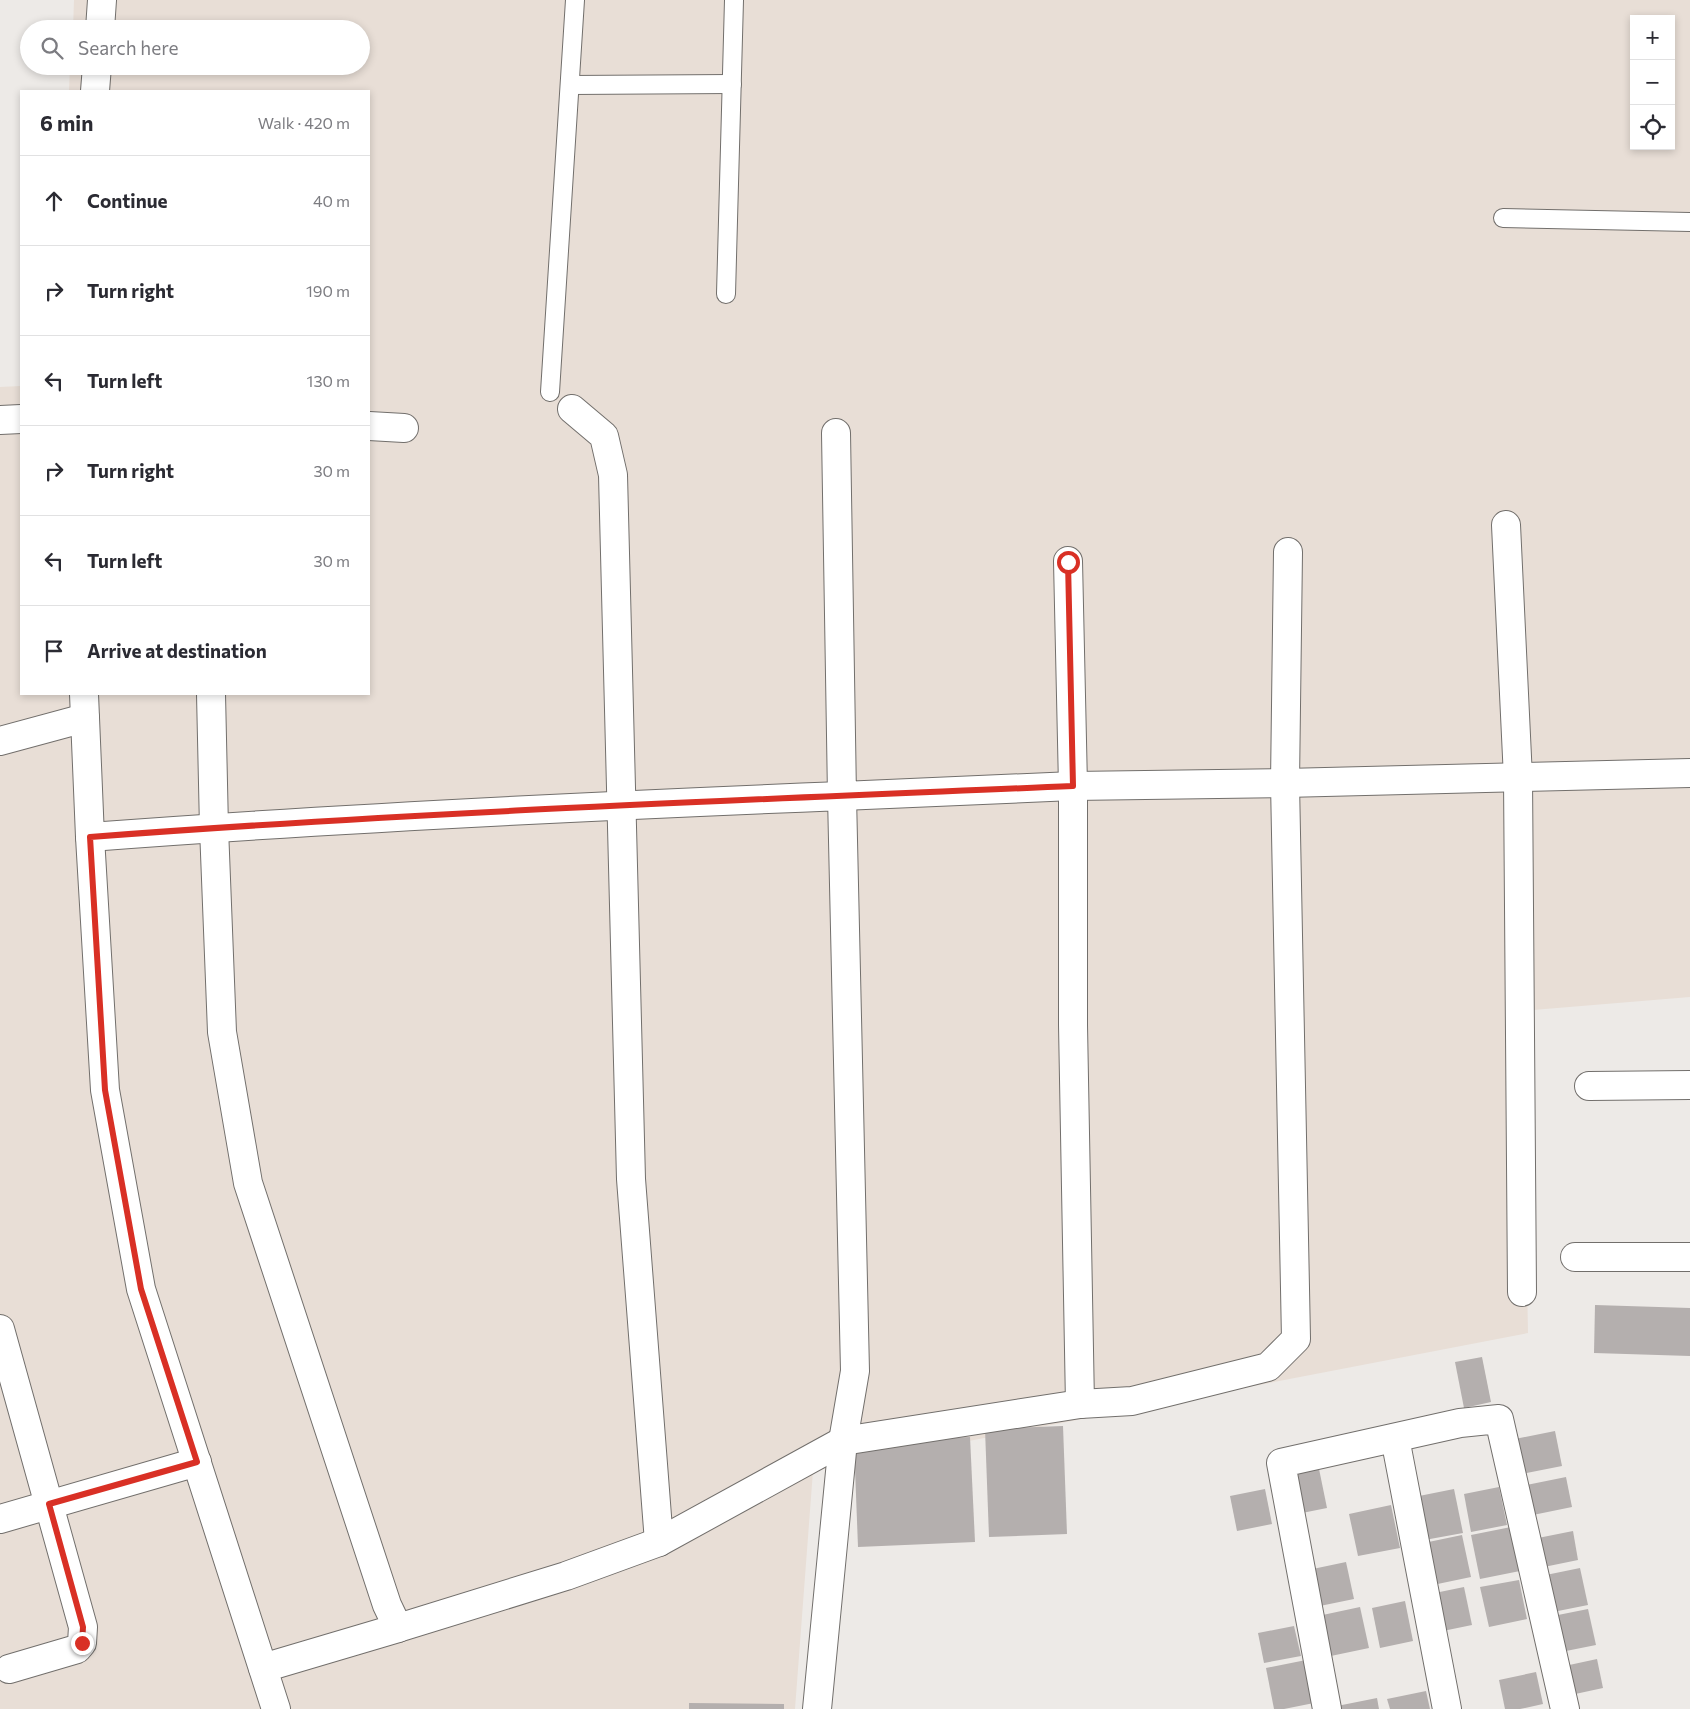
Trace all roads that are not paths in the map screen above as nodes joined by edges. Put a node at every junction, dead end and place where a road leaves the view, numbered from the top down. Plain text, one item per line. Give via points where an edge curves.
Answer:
1 (102, 0) edge
2 (575, 0) edge
3 (734, 0) edge
4 (101, 20) edge
5 (96, 75) edge
6 (732, 84) junction
7 (570, 85) junction
8 (95, 90) edge
9 (1503, 218) dead end
10 (1690, 222) edge
11 (726, 294) dead end
12 (550, 392) dead end
13 (572, 410) dead end
14 (20, 419) edge
15 (0, 420) edge
16 (370, 426) edge
17 (404, 428) dead end
18 (836, 433) dead end
19 (1506, 525) dead end
20 (1288, 552) dead end
21 (1068, 562) dead end
22 (211, 695) edge
23 (84, 706) edge
24 (0, 741) edge
25 (1690, 773) edge
26 (1518, 778) junction
27 (1285, 783) junction
28 (1073, 786) junction
29 (842, 796) junction
30 (621, 805) junction
31 (214, 828) junction
32 (90, 837) junction
33 (1690, 1085) edge
34 (1589, 1086) dead end
35 (1576, 1257) dead end
36 (1690, 1257) edge
37 (1522, 1292) dead end
38 (0, 1330) edge
39 (4, 1360) edge
40 (1080, 1404) junction
41 (1396, 1438) junction
42 (843, 1441) junction
43 (197, 1462) junction
44 (49, 1504) junction
45 (0, 1519) edge
46 (659, 1542) junction
47 (398, 1628) junction
48 (263, 1668) junction
49 (9, 1669) dead end
50 (276, 1709) edge
51 (817, 1709) edge
52 (1327, 1709) edge
53 (1446, 1709) edge
54 (1565, 1709) edge

1 - 4 street
2 - 7 lane
3 - 6 lane
5 - 8 street
6 - 7 lane
6 - 11 lane
7 - 12 lane
9 - 10 lane
13 - 30 street via 604,436 613,476
14 - 15 street
16 - 17 street
18 - 29 street
19 - 26 street
20 - 27 street
21 - 28 street
22 - 31 street
23 - 24 street
23 - 32 street
25 - 26 street
26 - 27 street
26 - 37 street
27 - 28 street
27 - 40 street via 1296,1339 1268,1367 1132,1401
28 - 29 street
28 - 40 street via 1073,1026
29 - 30 street
29 - 42 street via 855,1371
30 - 31 street
30 - 46 street via 631,1179
31 - 32 street
31 - 47 street via 222,1032 248,1183 387,1605
32 - 43 street via 105,1090 141,1289
33 - 34 street
35 - 36 street
38 - 39 street
39 - 44 street
40 - 42 street
41 - 52 street via 1281,1463
41 - 53 street
41 - 54 street via 1460,1423 1499,1419
42 - 46 street
42 - 51 street
43 - 44 street
43 - 48 street
44 - 45 street
44 - 49 street via 83,1627 82,1643 77,1649
46 - 47 street via 566,1576
47 - 48 street
48 - 50 street

